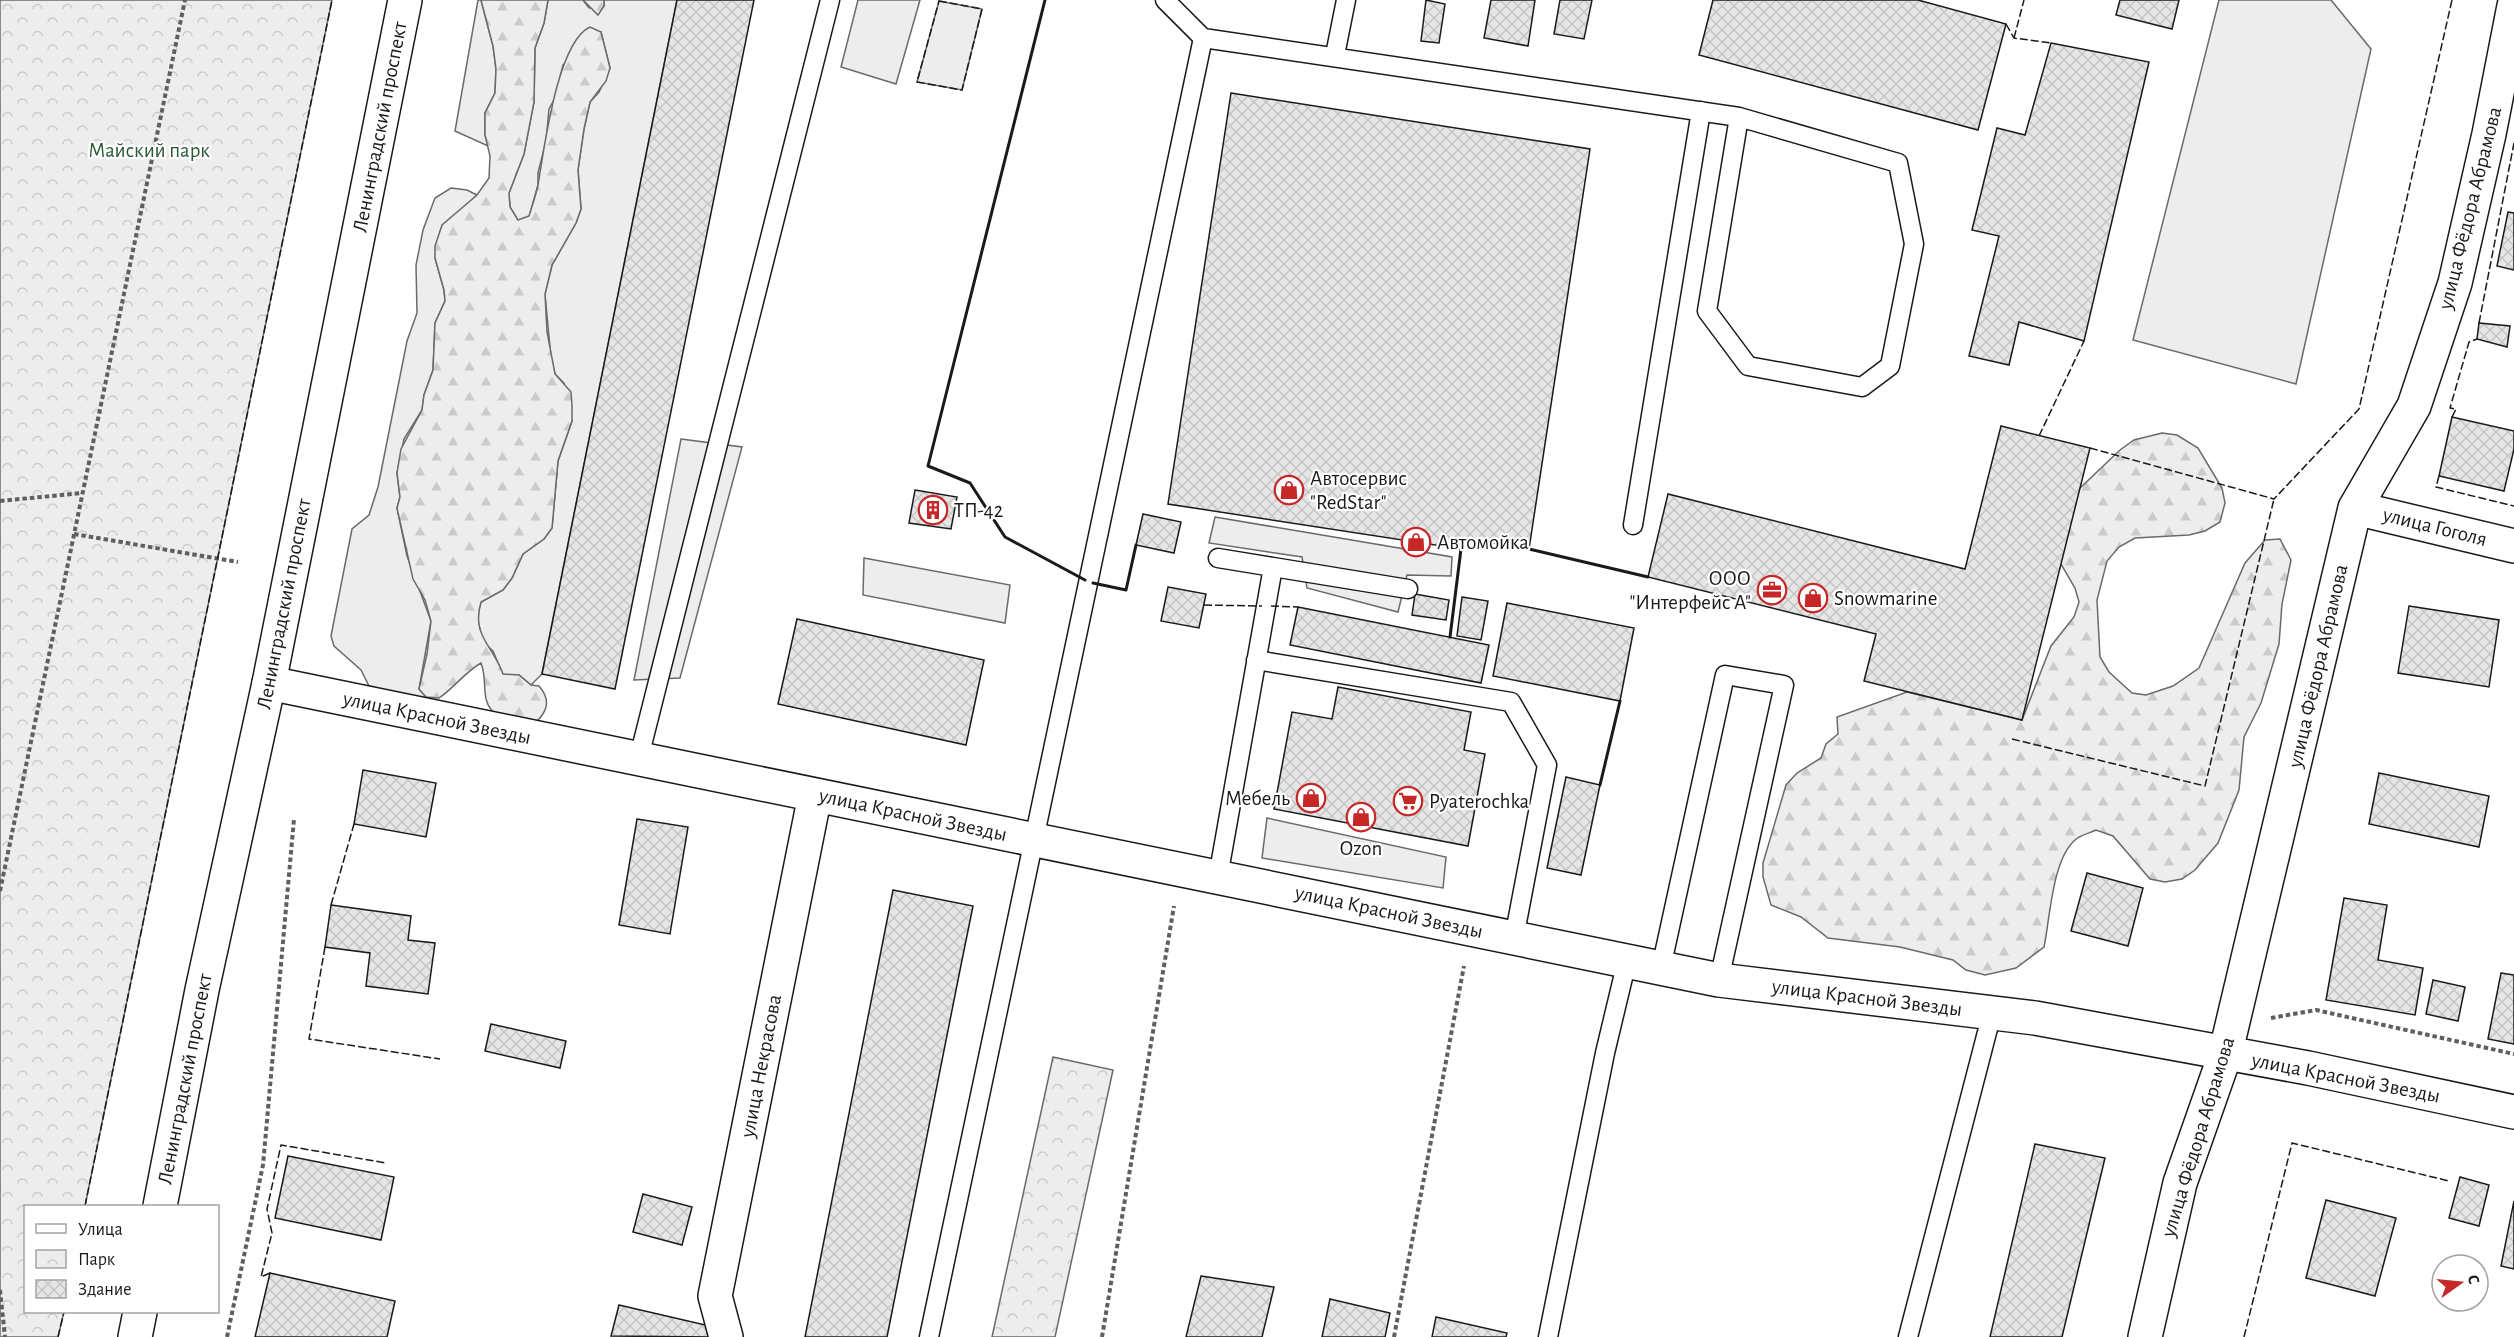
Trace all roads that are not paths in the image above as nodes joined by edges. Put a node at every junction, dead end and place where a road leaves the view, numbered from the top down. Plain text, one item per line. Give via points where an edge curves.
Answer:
1 (405, 0) edge
2 (830, 0) edge
3 (1165, 0) edge
4 (1346, 0) edge
5 (2514, 6) edge
6 (1203, 38) junction
7 (1335, 56) junction
8 (1701, 111) junction
9 (1739, 117) junction
10 (2355, 508) junction
11 (1633, 525) dead end
12 (2514, 546) edge
13 (1218, 558) dead end
14 (1273, 567) junction
15 (1408, 589) dead end
16 (1257, 660) junction
17 (269, 683) junction
18 (638, 760) junction
19 (815, 795) junction
20 (1034, 840) junction
21 (1218, 877) junction
22 (1514, 938) junction
23 (1627, 961) junction
24 (1661, 968) junction
25 (1719, 980) junction
26 (1992, 1013) junction
27 (2228, 1040) junction
28 (2514, 1112) edge
29 (160, 1205) edge
30 (140, 1313) edge
31 (135, 1337) edge
32 (726, 1337) edge
33 (929, 1337) edge
34 (1548, 1337) edge
35 (1908, 1337) edge
36 (2145, 1337) edge

1 - 17 street, Ленинградский проспект
2 - 18 lane
3 - 6 lane
4 - 7 lane
5 - 10 street, улица Фёдора Абрамова via 2455,283 2414,406
6 - 7 lane
6 - 20 lane
7 - 8 lane
8 - 9 lane
8 - 11 lane
9 - 9 lane via 1898,163 1914,244 1890,366 1862,387 1748,366 1707,311
10 - 12 street, улица Гоголя
10 - 27 street, улица Фёдора Абрамова
13 - 14 lane
14 - 15 lane
14 - 16 lane
16 - 21 lane
16 - 22 lane via 1511,702 1547,765
17 - 18 street, улица Красной Звезды
17 - 29 street, Ленинградский проспект
18 - 19 street, улица Красной Звезды
19 - 20 street, улица Красной Звезды
19 - 32 street, улица Некрасова via 715,1296
20 - 21 street, улица Красной Звезды
20 - 33 lane
21 - 22 street, улица Красной Звезды
22 - 23 street, улица Красной Звезды
23 - 24 street, улица Красной Звезды
23 - 34 lane
24 - 25 street, улица Красной Звезды
24 - 25 lane via 1725,675 1784,685
25 - 26 street, улица Красной Звезды
26 - 27 street, улица Красной Звезды
26 - 35 lane
27 - 28 street, улица Красной Звезды via 2308,1068
27 - 36 street, улица Фёдора Абрамова via 2180,1183
30 - 31 street

